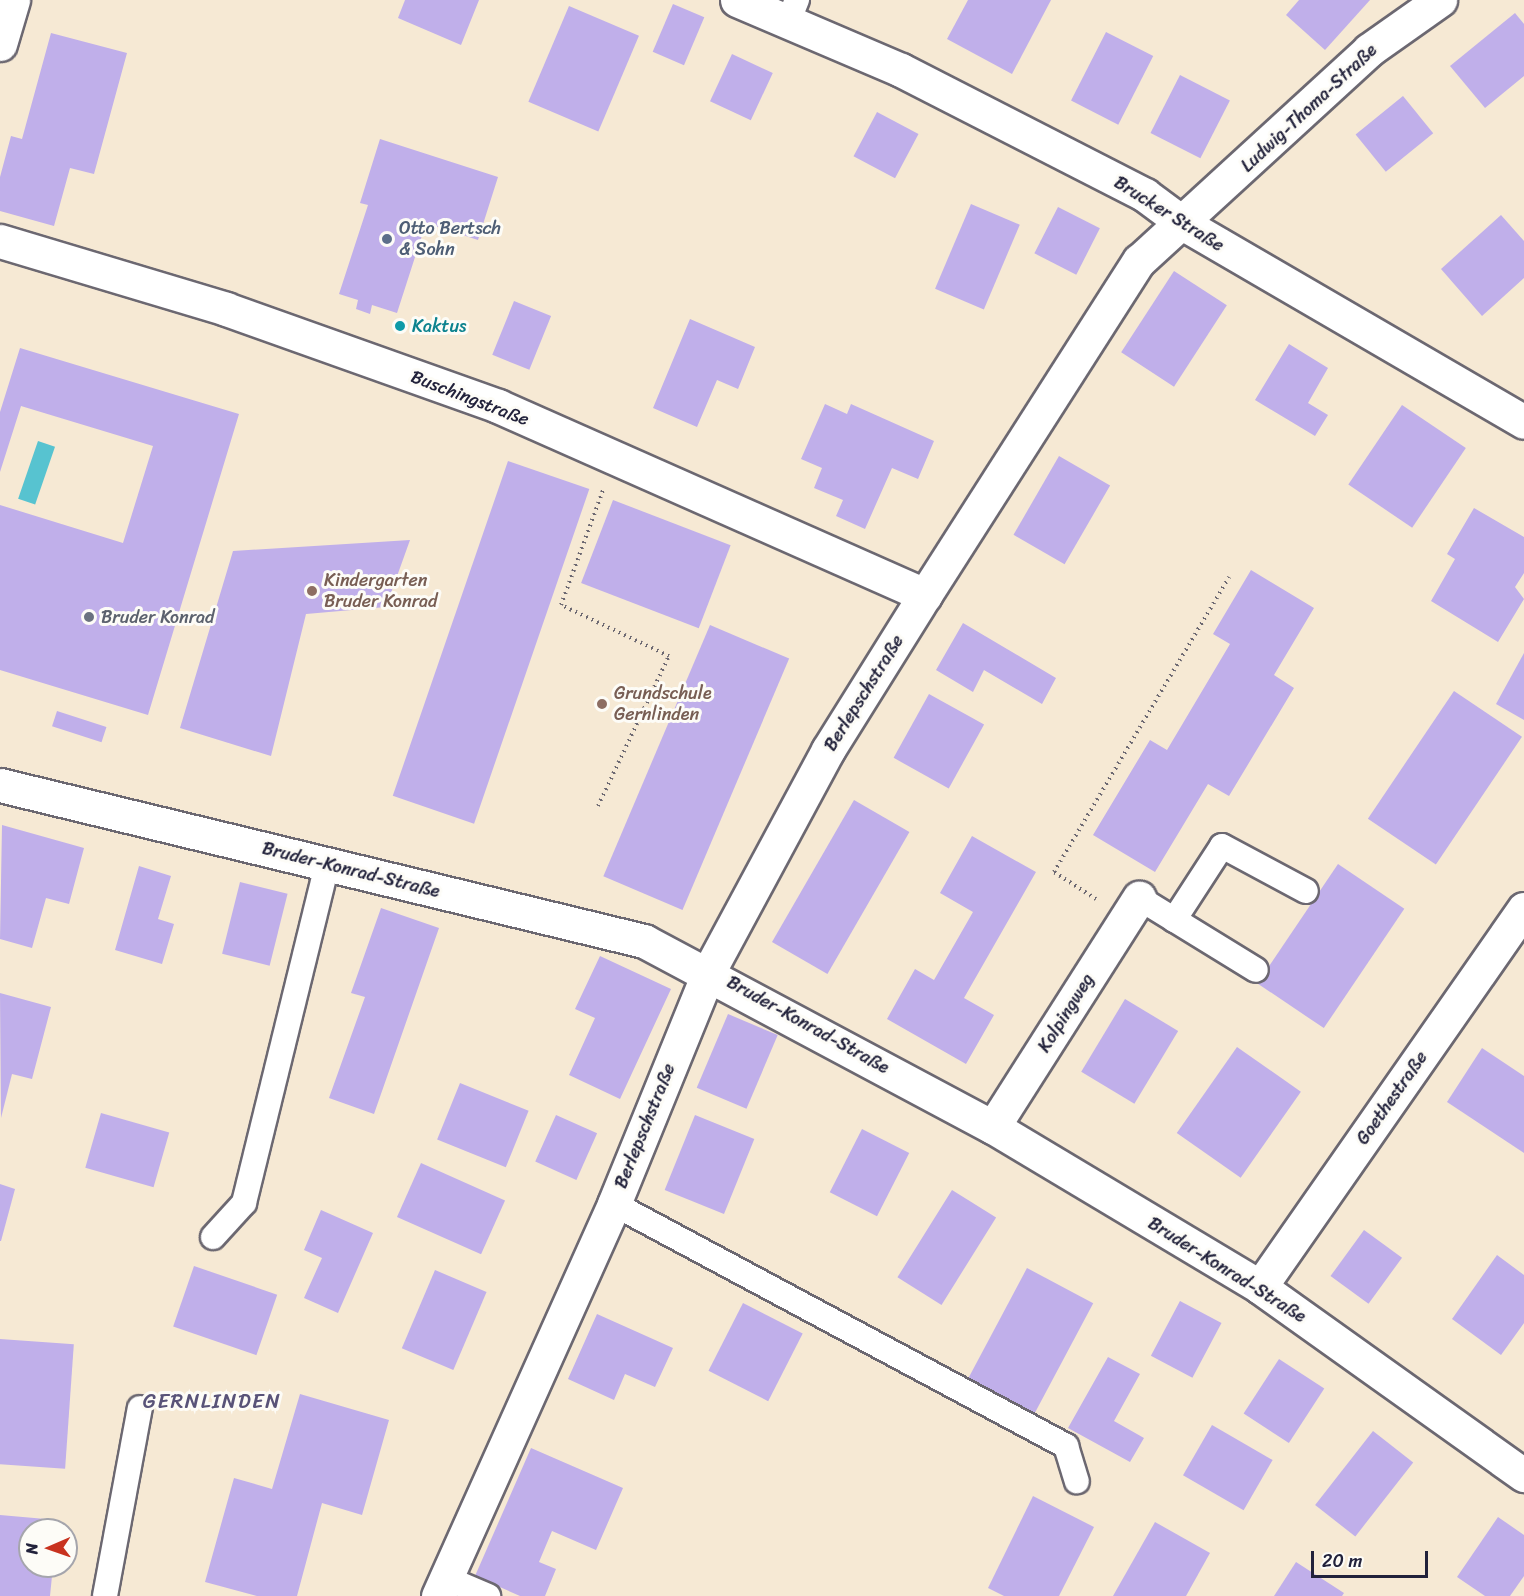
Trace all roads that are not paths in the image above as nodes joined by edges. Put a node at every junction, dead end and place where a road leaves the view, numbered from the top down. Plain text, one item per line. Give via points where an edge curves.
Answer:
1 (13, 0) edge
2 (737, 0) edge
3 (1440, 0) edge
4 (792, 11) edge
5 (0, 44) edge
6 (1184, 224) junction
7 (0, 241) edge
8 (1524, 422) edge
9 (925, 595) junction
10 (0, 785) edge
11 (327, 864) junction
12 (1306, 891) dead end
13 (1132, 909) joint
14 (1524, 909) edge
15 (1174, 920) junction
16 (1256, 970) dead end
17 (709, 971) junction
18 (993, 1127) junction
19 (614, 1204) junction
20 (213, 1237) dead end
21 (1260, 1287) junction
22 (140, 1408) dead end
23 (1524, 1475) edge
24 (1077, 1481) dead end
25 (442, 1587) edge
26 (105, 1596) edge
27 (488, 1596) edge

1 - 5 street
2 - 4 street, Brucker Straße
3 - 6 street, Ludwig-Thoma-Straße via 1369,50
4 - 6 street, Brucker Straße via 1145,195
6 - 8 street, Brucker Straße
6 - 9 street, Berlepschstraße via 1139,261
7 - 9 street, Buschingstraße via 237,313 498,406
9 - 17 street, Berlepschstraße via 828,750
10 - 11 street, Bruder-Konrad-Straße
11 - 17 street, Bruder-Konrad-Straße via 644,940
11 - 20 lane via 244,1203
12 - 15 lane via 1222,846
13 - 15 lane
13 - 18 street, Kolpingweg
14 - 21 street, Goethestraße
15 - 16 lane
17 - 18 street, Bruder-Konrad-Straße
17 - 19 street, Berlepschstraße
18 - 21 street, Bruder-Konrad-Straße
19 - 24 lane, Berlepschstraße via 1066,1446
19 - 25 street, Berlepschstraße
21 - 23 street, Bruder-Konrad-Straße
22 - 26 lane
25 - 27 lane

